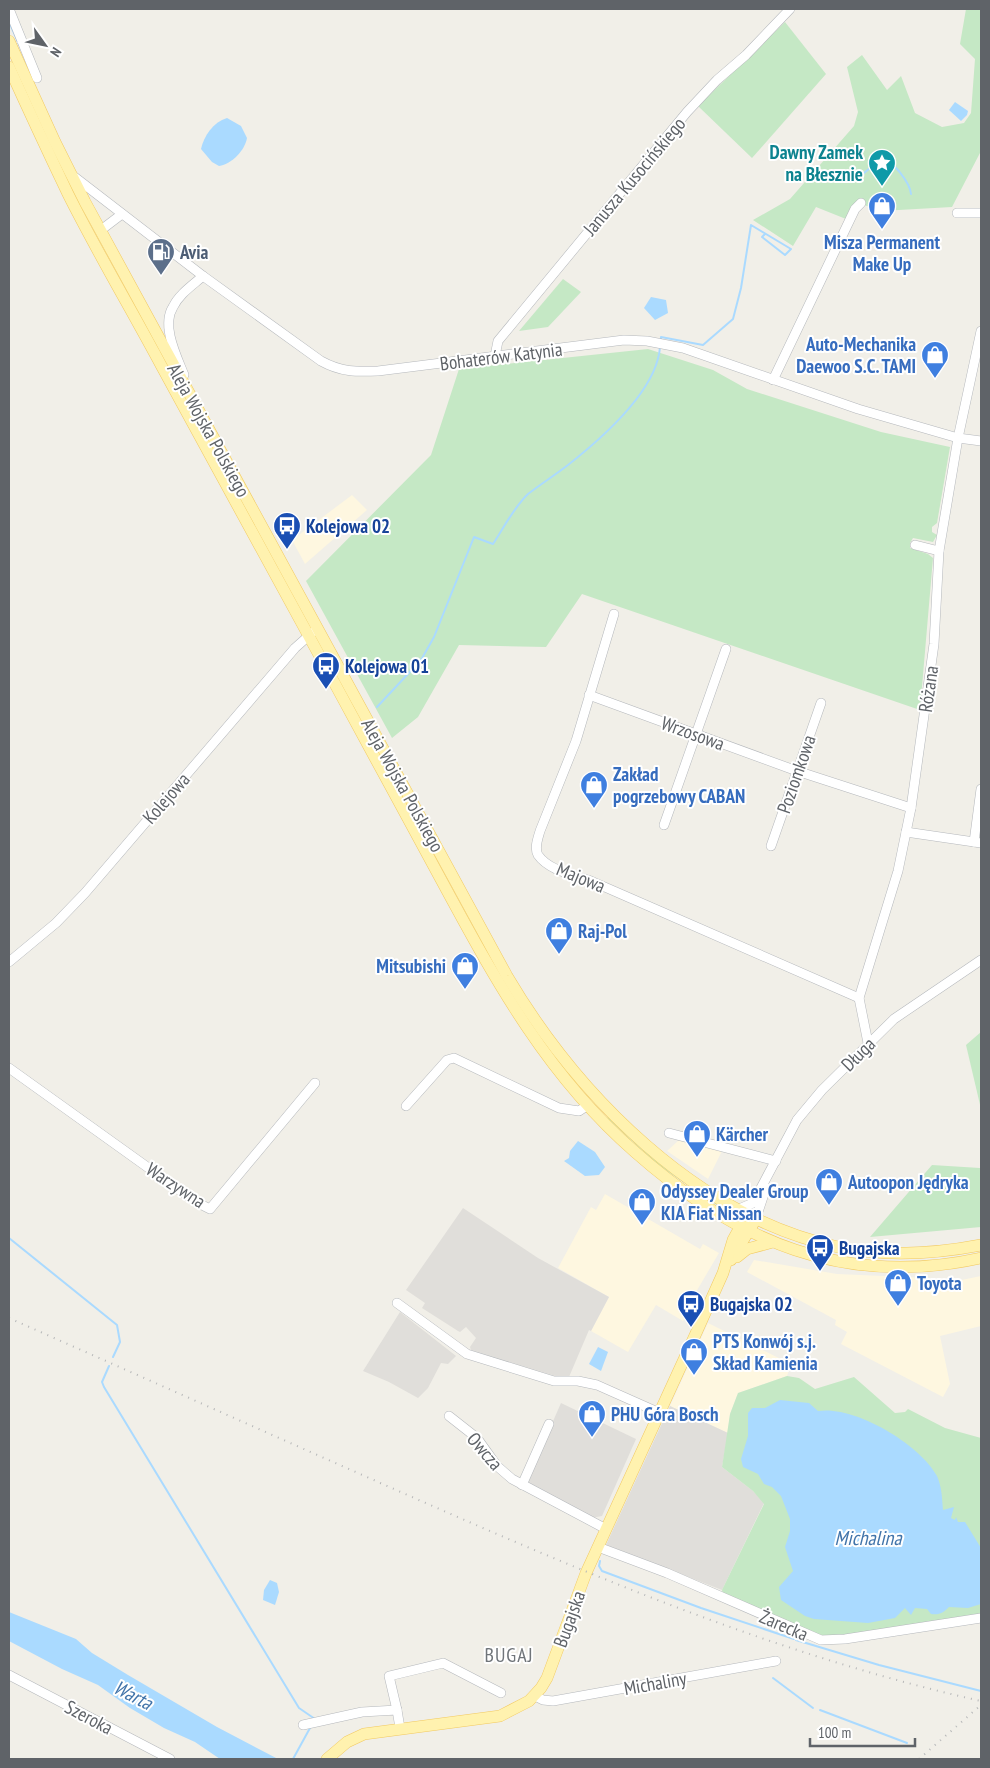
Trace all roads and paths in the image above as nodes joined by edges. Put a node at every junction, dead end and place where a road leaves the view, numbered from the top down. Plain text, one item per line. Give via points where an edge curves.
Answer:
1 (9, 9) edge
2 (790, 9) edge
3 (9, 41) edge
4 (9, 67) edge
5 (31, 78) junction
6 (70, 174) junction
7 (861, 203) dead end
8 (958, 213) dead end
9 (122, 214) junction
10 (981, 214) edge
11 (101, 230) junction
12 (203, 276) junction
13 (981, 331) edge
14 (495, 356) junction
15 (773, 380) junction
16 (194, 401) junction
17 (958, 438) junction
18 (981, 440) edge
19 (915, 545) dead end
20 (939, 551) junction
21 (614, 614) dead end
22 (318, 628) junction
23 (308, 636) junction
24 (726, 649) dead end
25 (590, 695) junction
26 (820, 703) dead end
27 (697, 734) junction
28 (797, 771) junction
29 (981, 789) edge
30 (911, 808) junction
31 (664, 825) dead end
32 (906, 832) junction
33 (978, 842) edge
34 (771, 846) dead end
35 (981, 960) edge
36 (9, 962) edge
37 (859, 998) junction
38 (868, 1043) junction
39 (9, 1068) edge
40 (315, 1083) dead end
41 (406, 1106) dead end
42 (588, 1106) junction
43 (669, 1133) dead end
44 (776, 1161) junction
45 (768, 1178) junction
46 (747, 1214) junction
47 (745, 1228) junction
48 (774, 1242) junction
49 (981, 1245) edge
50 (981, 1258) edge
51 (723, 1273) junction
52 (397, 1302) dead end
53 (660, 1413) junction
54 (448, 1416) dead end
55 (549, 1424) dead end
56 (522, 1485) junction
57 (606, 1529) junction
58 (598, 1547) junction
59 (981, 1618) edge
60 (776, 1661) dead end
61 (9, 1675) edge
62 (501, 1693) dead end
63 (535, 1696) junction
64 (397, 1710) junction
65 (303, 1725) dead end
66 (400, 1728) junction
67 (170, 1759) edge
68 (327, 1759) edge

1 - 5 street
2 - 14 street, Janusza Kusocińskiego via 687,112 498,341
3 - 5 main road, Aleja Wojska Polskiego
4 - 23 main road, Aleja Wojska Polskiego via 69,196
5 - 6 main road, Aleja Wojska Polskiego
6 - 9 street, Bohaterów Katynia
6 - 11 main road, Aleja Wojska Polskiego
7 - 15 street via 855,209
8 - 10 street
9 - 11 street
9 - 12 street, Bohaterów Katynia
11 - 16 main road, Aleja Wojska Polskiego
12 - 14 street, Bohaterów Katynia via 338,370 378,371
12 - 16 street via 177,300 170,315 175,352
13 - 17 street, Różana
14 - 15 street, Bohaterów Katynia via 624,340 647,341 683,348
15 - 17 street, Bohaterów Katynia via 858,410
16 - 22 main road, Aleja Wojska Polskiego
17 - 18 street, Bohaterów Katynia
17 - 20 street, Różana
19 - 20 street
20 - 30 street, Różana via 934,644
21 - 25 street, Majowa
22 - 23 street, Kolejowa
22 - 46 main road, Aleja Wojska Polskiego via 506,976 555,1049 607,1109 643,1143 688,1177
23 - 36 street, Kolejowa via 85,893 56,923
23 - 42 main road, Aleja Wojska Polskiego via 494,977 540,1049
24 - 27 street
25 - 27 street, Wrzosowa
25 - 37 street, Majowa via 576,741 540,831 537,854 552,867
26 - 28 street, Poziomkowa
27 - 28 street, Wrzosowa
27 - 31 street
28 - 30 street, Wrzosowa
28 - 34 street, Poziomkowa
29 - 33 street
30 - 32 street, Różana
32 - 33 street
32 - 37 street, Różana via 898,871
35 - 38 street, Długa via 924,997
37 - 38 street, Różana
38 - 44 street, Długa via 801,1114
39 - 40 street, Warzywna via 210,1209
41 - 42 street via 447,1060 454,1058 560,1108 579,1111
42 - 47 main road, Aleja Wojska Polskiego via 651,1165 691,1195
43 - 44 street
44 - 45 street, Długa
45 - 46 street, Długa
45 - 46 street, Długa
46 - 47 main road, Bugajska
46 - 49 main road, Aleja Wojska Polskiego via 825,1244 874,1253 922,1253
47 - 48 main road, Aleja Wojska Polskiego
47 - 51 main road, Bugajska
48 - 50 main road, Aleja Wojska Polskiego via 824,1259 870,1267 918,1268
48 - 51 main road via 744,1250
51 - 53 main road, Bugajska
52 - 53 street via 467,1354 554,1381 597,1385
53 - 57 main road, Bugajska
54 - 56 street, Owcza via 477,1438 502,1471
55 - 56 street, Owcza
56 - 57 street, Owcza
57 - 58 main road, Bugajska
58 - 59 street, Żarecka via 821,1640 845,1640
58 - 63 main road, Bugajska via 546,1678
60 - 63 street, Michaliny via 553,1701
61 - 67 street, Szeroka
62 - 64 street via 444,1663 389,1676
63 - 66 main road, Bugajska via 520,1708 500,1716
64 - 65 street via 362,1712
64 - 66 street
66 - 68 main road, Bugajska via 357,1737

